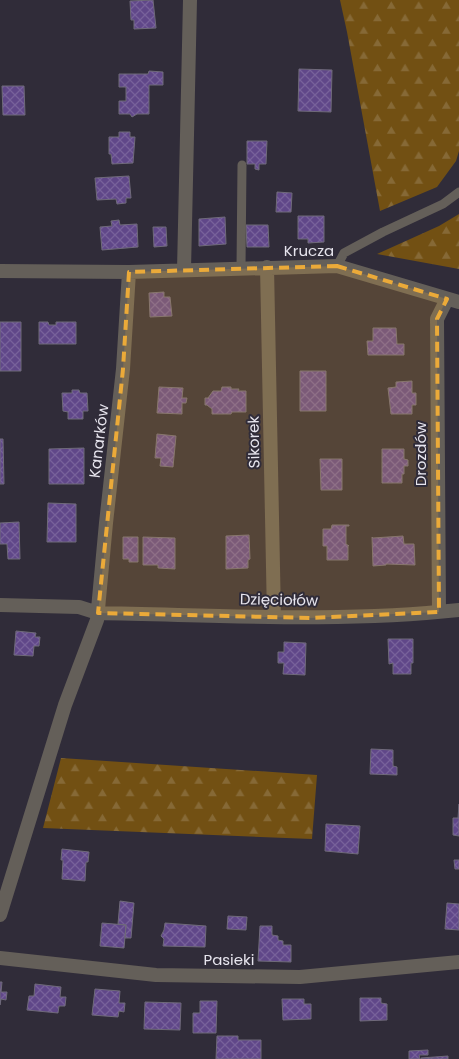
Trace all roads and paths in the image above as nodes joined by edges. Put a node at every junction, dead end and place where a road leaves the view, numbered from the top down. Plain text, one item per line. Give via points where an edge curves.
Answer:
1 (190, 0) edge
2 (242, 165) dead end
3 (459, 192) edge
4 (337, 266) junction
5 (267, 267) junction
6 (241, 268) junction
7 (184, 270) junction
8 (0, 271) edge
9 (129, 272) junction
10 (453, 300) edge
11 (0, 605) edge
12 (459, 610) edge
13 (438, 612) junction
14 (98, 613) junction
15 (274, 617) junction
16 (0, 915) edge
17 (0, 958) edge
18 (459, 962) edge

1 - 7 street
2 - 6 lane
3 - 4 lane via 443,204 344,253
4 - 5 street, Krucza
4 - 10 street, Krucza
5 - 6 street, Krucza
5 - 15 street, Sikorek
6 - 7 street, Krucza
7 - 9 street, Krucza
8 - 9 street, Krucza
9 - 14 street, Kanarków via 124,369
10 - 13 street, Drozdów via 436,319
11 - 14 street via 79,607
12 - 13 street, Dzięciołów
13 - 15 street, Dzięciołów
14 - 15 street, Dzięciołów
14 - 16 street, Kanarków via 65,705
17 - 18 street, Pasieki via 175,976 300,976

